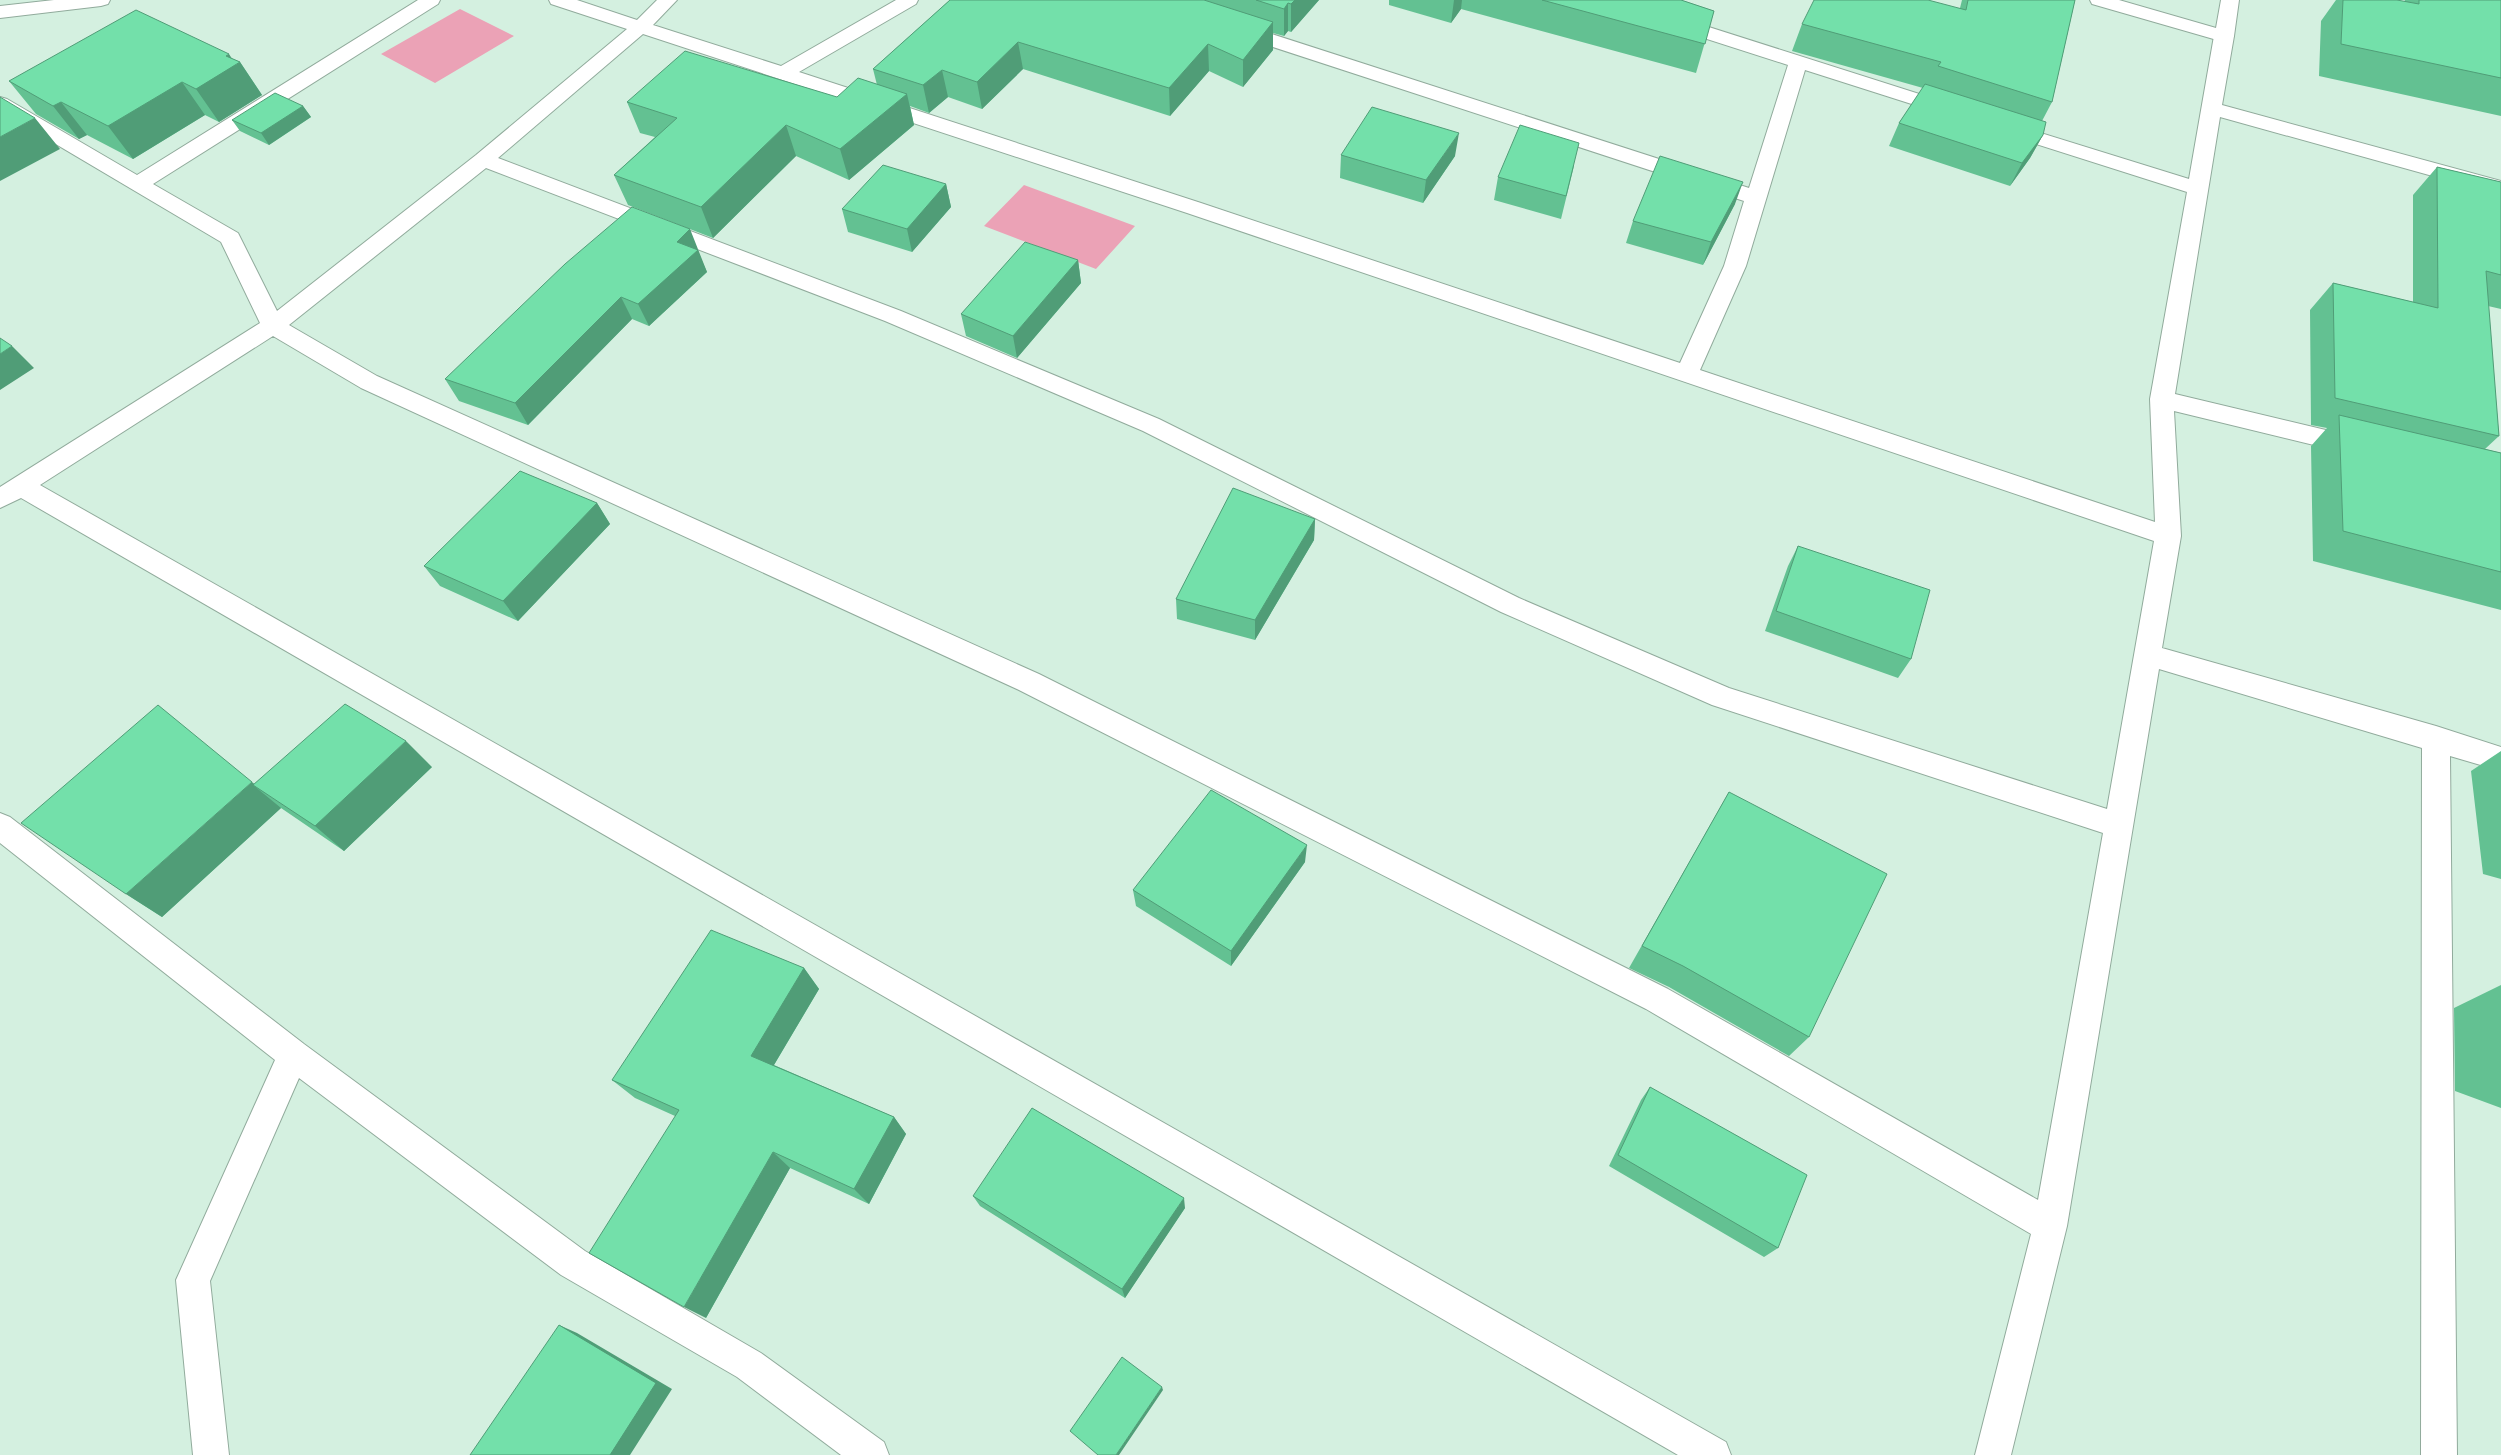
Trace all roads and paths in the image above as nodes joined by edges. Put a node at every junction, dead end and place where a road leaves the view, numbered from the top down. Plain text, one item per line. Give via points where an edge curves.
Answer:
1 (101, 0) edge
2 (431, 0) edge
3 (558, 0) edge
4 (668, 0) edge
5 (910, 0) edge
6 (1605, 0) edge
7 (2099, 0) edge
8 (2230, 0) edge
9 (0, 12) edge
10 (1221, 24) edge
11 (640, 27) junction
12 (2224, 36) junction
13 (1798, 62) junction
14 (783, 74) junction
15 (0, 104) edge
16 (2213, 109) junction
17 (483, 160) junction
18 (137, 184) junction
19 (2501, 188) edge
20 (2199, 189) junction
21 (1756, 198) junction
22 (273, 326) junction
23 (1687, 373) junction
24 (2162, 399) junction
25 (2375, 451) edge
26 (10, 492) edge
27 (2168, 536) junction
28 (2148, 655) junction
29 (2436, 738) junction
30 (2501, 759) edge
31 (0, 826) edge
32 (2120, 826) junction
33 (293, 1055) junction
34 (2050, 1226) junction
35 (211, 1455) edge
36 (871, 1455) edge
37 (1713, 1455) edge
38 (1993, 1455) edge
39 (2440, 1455) edge

1 - 9 street
2 - 18 street
3 - 11 street
4 - 11 street
5 - 14 street
6 - 13 street
7 - 12 street
8 - 12 street
10 - 21 street
11 - 14 street
11 - 17 street
12 - 16 street
13 - 20 street
13 - 21 street
14 - 23 street
15 - 18 street
16 - 19 street
16 - 20 street
17 - 22 street
17 - 32 street via 893,316 1151,424 1510,605 1722,697
18 - 22 street via 230,238
20 - 24 street
21 - 23 street via 1735,266
22 - 26 street
22 - 34 street via 368,382 1029,682 1639,990
23 - 27 street
24 - 25 street
24 - 27 street
26 - 37 street
27 - 28 street
28 - 29 street
28 - 32 street
29 - 30 street
29 - 39 street
31 - 33 street
32 - 34 street
33 - 35 street via 193,1280
33 - 36 street via 573,1263 749,1364
34 - 38 street

